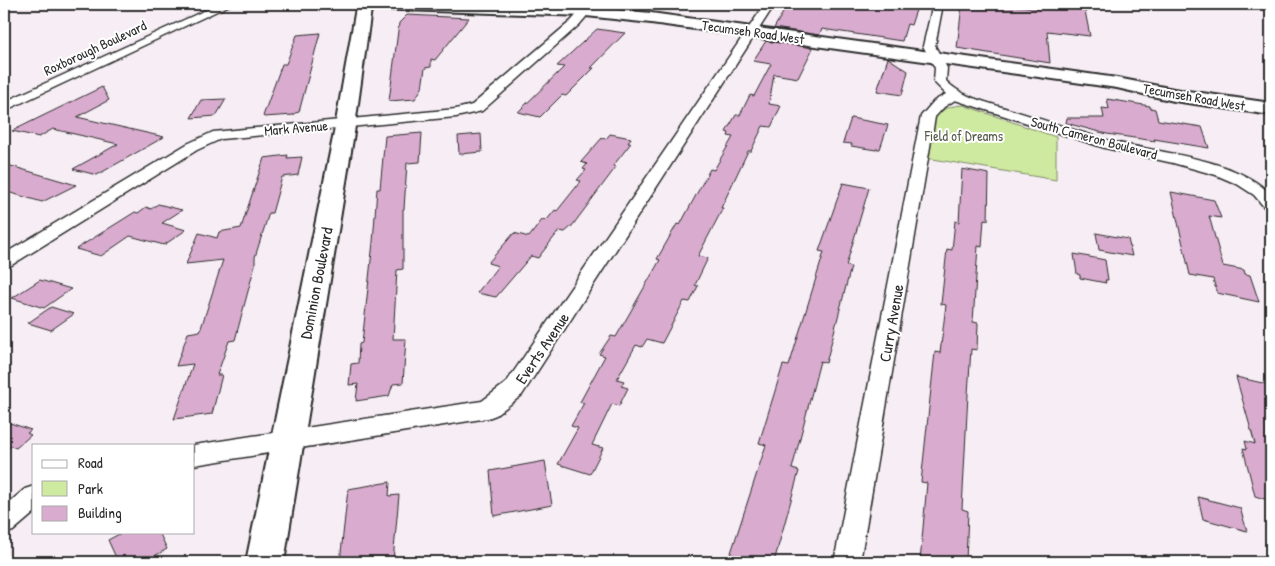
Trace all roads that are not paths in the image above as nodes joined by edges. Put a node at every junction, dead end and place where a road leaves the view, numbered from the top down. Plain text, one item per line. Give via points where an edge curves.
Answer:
1 (227, 4) edge
2 (357, 4) edge
3 (364, 4) edge
4 (770, 4) edge
5 (938, 4) edge
6 (586, 11) junction
7 (752, 32) junction
8 (934, 57) junction
9 (1117, 83) junction
10 (954, 94) junction
11 (1271, 97) edge
12 (4, 107) edge
13 (1271, 110) edge
14 (346, 123) junction
15 (1271, 205) edge
16 (4, 262) edge
17 (287, 440) junction
18 (195, 455) edge
19 (32, 499) edge
20 (4, 523) edge
21 (265, 562) edge
22 (847, 562) edge

1 - 12 street, Roxborough Boulevard
2 - 3 main road, Tecumseh Road West
3 - 6 main road, Tecumseh Road West
3 - 14 main road, Dominion Boulevard
4 - 7 street
5 - 8 street via 929,46
6 - 7 main road, Tecumseh Road West
6 - 14 street, Mark Avenue via 477,108 456,113
7 - 8 main road, Tecumseh Road West
7 - 17 street, Everts Avenue via 514,390 488,409
8 - 9 main road, Tecumseh Road West
8 - 10 street via 941,68 940,82
9 - 11 main road, Tecumseh Road West via 1172,84
9 - 13 main road, Tecumseh Road West
10 - 15 street, South Cameron Boulevard via 1066,132 1205,166 1249,185
10 - 22 street, Curry Avenue via 928,116
14 - 16 street, Mark Avenue via 218,135 192,146
14 - 17 main road, Dominion Boulevard
17 - 18 street, Everts Avenue
17 - 21 main road, Dominion Boulevard
19 - 20 street

